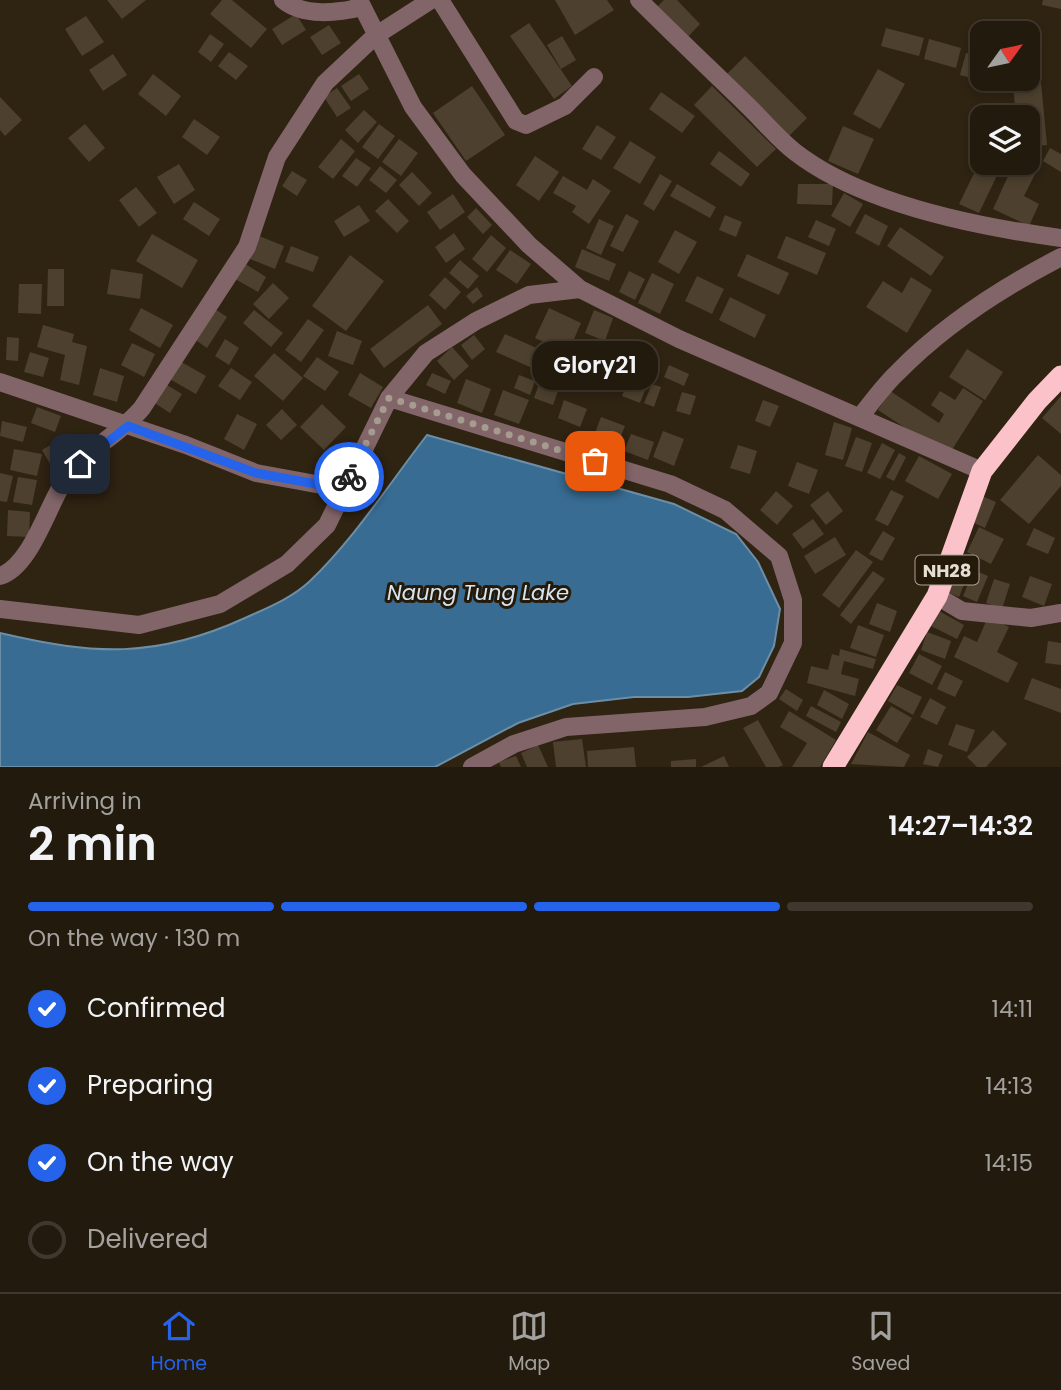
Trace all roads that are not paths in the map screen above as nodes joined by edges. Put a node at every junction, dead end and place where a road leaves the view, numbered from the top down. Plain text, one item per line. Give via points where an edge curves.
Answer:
1 (283, 0) edge
2 (431, 0) edge
3 (440, 0) edge
4 (639, 0) edge
5 (360, 3) edge
6 (374, 36) junction
7 (594, 77) dead end
8 (1061, 238) edge
9 (1061, 257) edge
10 (580, 289) junction
11 (1061, 376) edge
12 (0, 382) edge
13 (389, 398) junction
14 (860, 417) junction
15 (128, 426) junction
16 (982, 471) junction
17 (343, 489) junction
18 (0, 576) edge
19 (937, 596) junction
20 (0, 608) edge
21 (1061, 613) edge
22 (472, 767) edge
23 (832, 767) edge

1 - 5 street via 291,7 342,12
2 - 6 street
3 - 7 street via 516,121 526,125 565,106
4 - 8 street via 796,152 836,176 916,209
5 - 6 street
6 - 10 street via 413,107 463,175
6 - 15 street via 325,83 277,157 247,247
9 - 14 street via 1013,282 960,321 898,371
10 - 13 street via 529,295 476,321 426,353
10 - 14 street
11 - 16 highway, NH28
12 - 15 street
13 - 17 street
13 - 22 street via 670,484 725,510 779,556 793,600 793,643 769,693 751,706 705,718 566,727 514,744
14 - 16 street
15 - 17 street via 256,473
15 - 18 street via 65,478 38,533 14,569
16 - 19 highway, NH28
17 - 20 street via 327,525 287,564 220,604 139,625
19 - 21 street via 962,611 1031,618
19 - 23 highway, NH28

